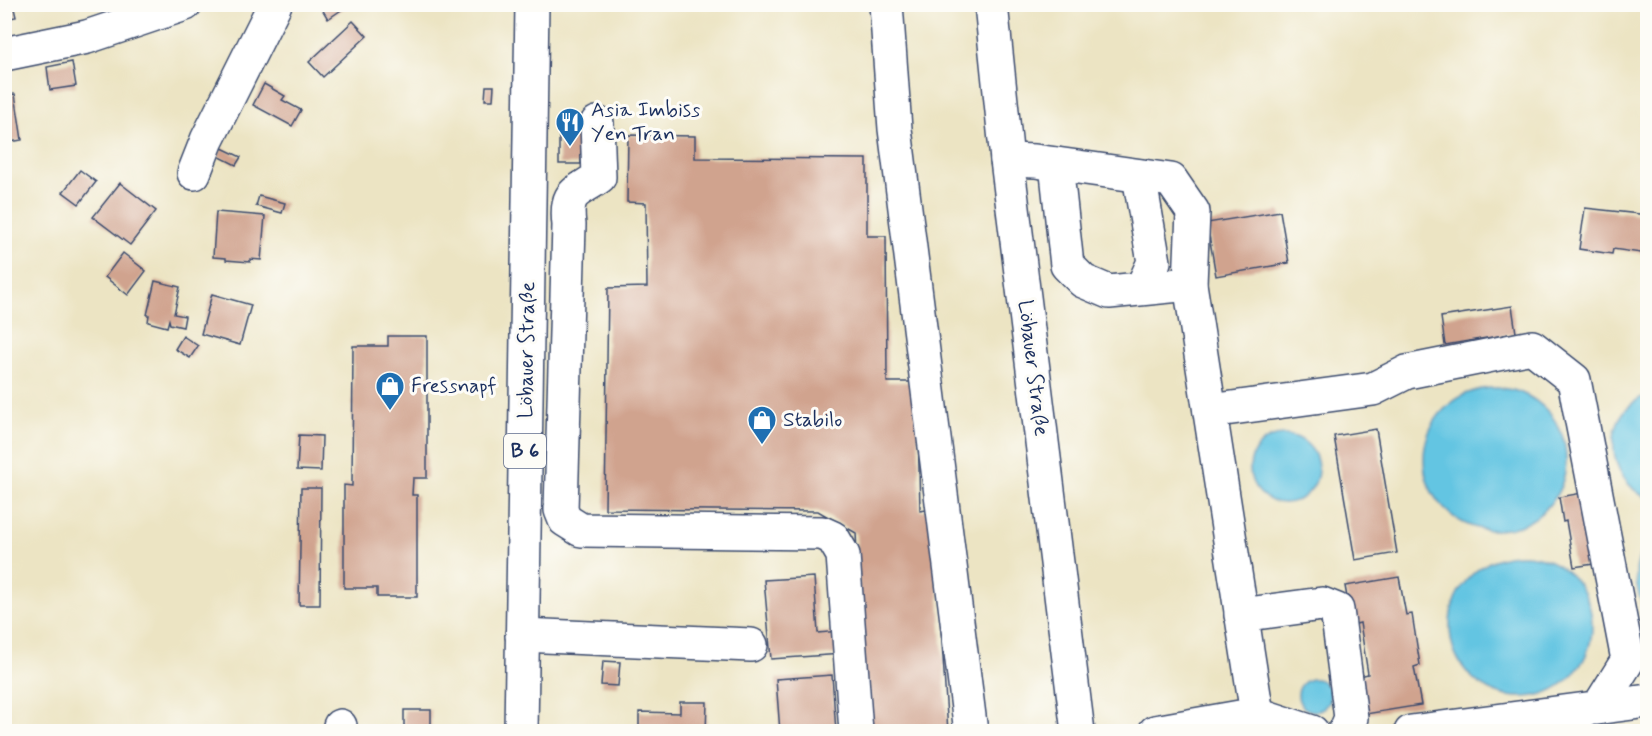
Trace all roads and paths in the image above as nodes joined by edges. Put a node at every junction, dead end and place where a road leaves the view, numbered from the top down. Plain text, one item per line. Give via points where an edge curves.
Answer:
1 (185, 4) edge
2 (275, 4) edge
3 (532, 4) edge
4 (886, 4) edge
5 (991, 4) edge
6 (4, 54) edge
7 (597, 123) dead end
8 (1007, 159) junction
9 (1056, 164) junction
10 (194, 173) dead end
11 (1139, 176) junction
12 (1190, 284) junction
13 (1142, 288) junction
14 (1210, 411) junction
15 (1241, 615) junction
16 (522, 635) junction
17 (750, 645) dead end
18 (1647, 701) edge
19 (1598, 708) junction
20 (1257, 714) junction
21 (521, 732) edge
22 (856, 732) edge
23 (971, 732) edge
24 (1078, 732) edge
25 (1155, 732) edge
26 (1312, 732) edge
27 (1345, 732) edge
28 (1411, 732) edge

1 - 6 street via 87,37
2 - 10 street
3 - 16 street, Löbauer Straße / B 6
4 - 23 street via 895,129
5 - 8 street, Löbauer Straße
7 - 22 street via 599,177 577,190 567,206 561,510 565,520 581,530 822,533 833,537 843,555
8 - 9 street
8 - 24 street, Löbauer Straße
9 - 11 street
9 - 13 street via 1067,265 1083,281 1110,292
11 - 12 street via 1172,180 1193,212
11 - 13 street via 1154,261
12 - 13 street
12 - 14 street
14 - 15 street
14 - 19 street via 1373,389 1407,372 1532,347 1574,380 1628,660
15 - 20 street
15 - 27 street via 1322,604 1337,610 1351,718
16 - 17 street
16 - 21 street, Löbauer Straße / B 6
18 - 19 street
19 - 28 street
20 - 25 street
20 - 26 street

